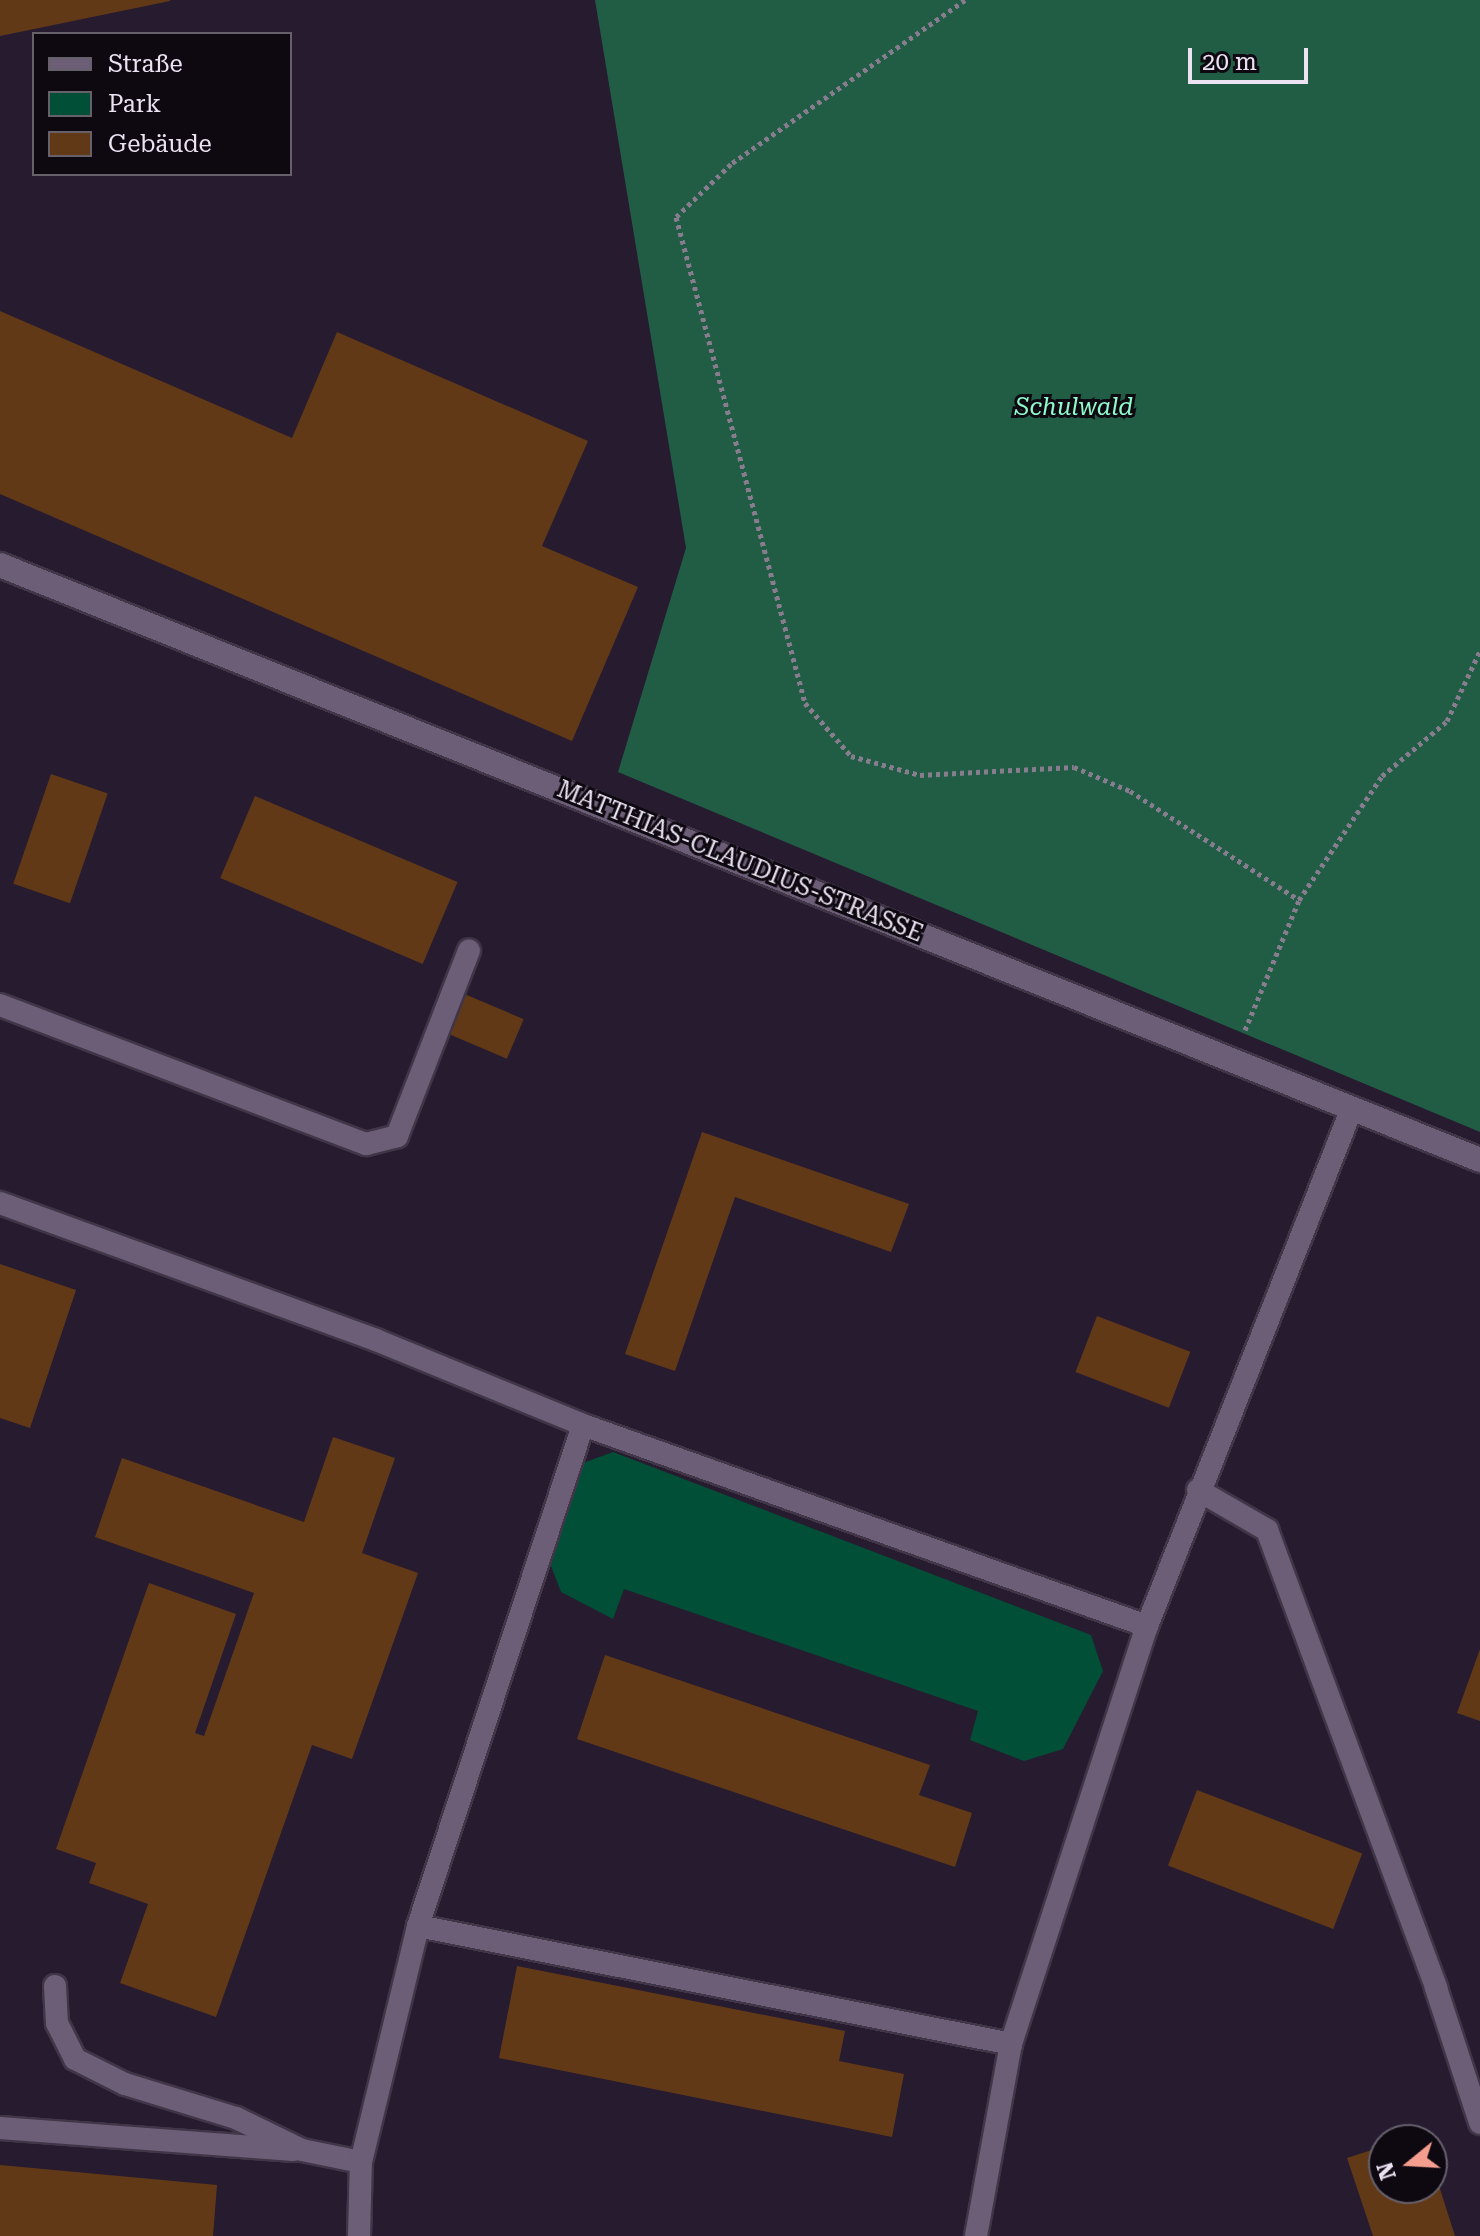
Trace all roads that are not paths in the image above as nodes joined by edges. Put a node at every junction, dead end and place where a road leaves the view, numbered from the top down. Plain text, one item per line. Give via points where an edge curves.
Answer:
1 (0, 565) edge
2 (469, 950) dead end
3 (0, 1005) edge
4 (1352, 1108) junction
5 (1480, 1160) edge
6 (0, 1203) edge
7 (583, 1425) junction
8 (1198, 1490) junction
9 (1147, 1626) junction
10 (418, 1926) junction
11 (55, 1986) dead end
12 (1011, 2044) junction
13 (1480, 2123) edge
14 (0, 2128) edge
15 (302, 2150) junction
16 (361, 2162) junction
17 (359, 2236) edge
18 (976, 2236) edge

1 - 4 street, MATTHIAS-CLAUDIUS-STRASSE
2 - 3 lane via 397,1136 366,1144
4 - 5 street, MATTHIAS-CLAUDIUS-STRASSE
4 - 8 lane
6 - 7 lane via 376,1340
7 - 9 lane
7 - 10 lane
8 - 9 lane
8 - 13 lane via 1267,1530 1436,1988
9 - 12 lane
10 - 12 lane
10 - 16 lane
11 - 15 lane via 57,2023 75,2059 125,2084 236,2118
12 - 18 lane
14 - 15 lane
15 - 16 lane
16 - 17 lane

